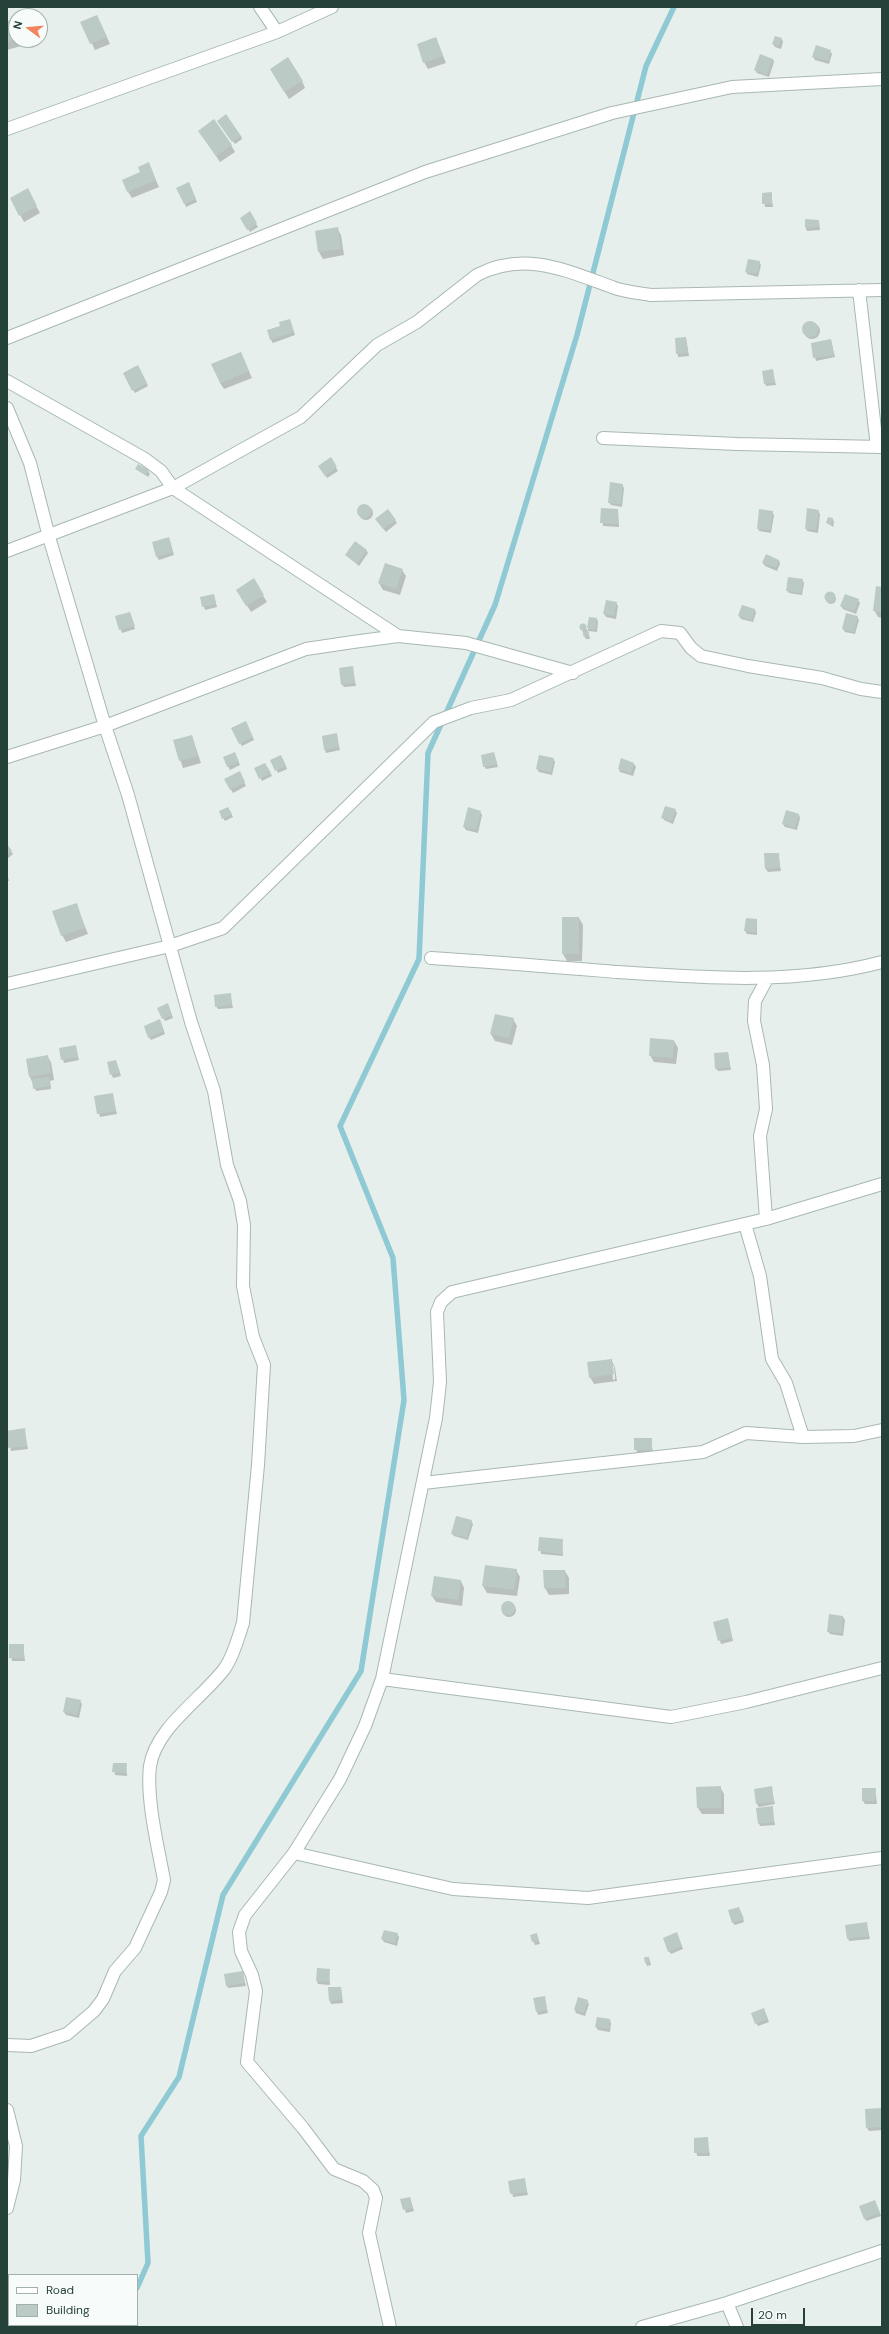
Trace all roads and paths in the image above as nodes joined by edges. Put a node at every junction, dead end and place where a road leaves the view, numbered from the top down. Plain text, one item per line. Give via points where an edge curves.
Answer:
1 (260, 7) edge
2 (332, 7) edge
3 (277, 32) junction
4 (882, 79) edge
5 (7, 129) edge
6 (859, 290) junction
7 (882, 290) edge
8 (7, 338) edge
9 (7, 381) edge
10 (7, 408) edge
11 (602, 438) dead end
12 (880, 447) edge
13 (173, 488) junction
14 (49, 537) junction
15 (7, 551) edge
16 (398, 636) junction
17 (573, 672) junction
18 (882, 692) edge
19 (105, 726) junction
20 (7, 757) edge
21 (170, 946) junction
22 (431, 958) dead end
23 (882, 962) edge
24 (767, 979) junction
25 (7, 984) edge
26 (882, 1184) edge
27 (766, 1219) junction
28 (745, 1224) junction
29 (882, 1430) edge
30 (802, 1437) junction
31 (423, 1483) junction
32 (882, 1668) edge
33 (382, 1679) junction
34 (294, 1853) junction
35 (882, 1858) edge
36 (7, 2045) edge
37 (7, 2110) edge
38 (11, 2180) edge
39 (7, 2208) edge
40 (882, 2251) edge
41 (727, 2303) junction
42 (390, 2327) edge
43 (642, 2327) edge
44 (737, 2327) edge

1 - 3 street
2 - 3 street
3 - 5 street
4 - 8 street via 732,87 612,113 425,172
6 - 7 street
6 - 12 street
6 - 13 street via 651,295 614,288 547,264 488,269 417,322 377,346 301,417
9 - 13 street via 145,459 161,471
10 - 14 street via 30,463
11 - 12 street
13 - 14 street
13 - 16 street
14 - 15 street
14 - 19 street
16 - 17 street via 466,643
16 - 19 street via 306,650
17 - 18 street via 661,631 674,631 680,633 701,656 822,678
17 - 21 street via 511,700 471,708 434,722 223,928
19 - 20 street
19 - 21 street via 128,795
21 - 25 street
21 - 36 street via 214,1091 227,1165 240,1200 244,1225 243,1286 248,1316 264,1365 258,1466 243,1623 236,1646 225,1667 158,1743 150,1765 151,1802 164,1880 136,1948 115,1971 103,1999 94,2011 67,2034 31,2046
22 - 24 street via 684,977
23 - 24 street via 848,971
24 - 27 street via 755,1001 754,1021 766,1109 760,1136 760,1150
26 - 27 street
27 - 28 street
28 - 30 street via 760,1276 772,1359 786,1383
28 - 31 street via 452,1292 441,1302 437,1312 440,1382 436,1418
29 - 30 street via 854,1436
30 - 31 street via 746,1434 702,1452
31 - 33 street
32 - 33 street via 746,1702 671,1717
33 - 34 street via 365,1726 340,1778
34 - 35 street via 453,1889 588,1898
34 - 42 street via 245,1915 239,1932 241,1951 256,1991 247,2062 334,2169 363,2181 373,2190 376,2198 369,2233
37 - 38 street via 16,2146
38 - 39 street
40 - 41 street
41 - 43 street
41 - 44 street

